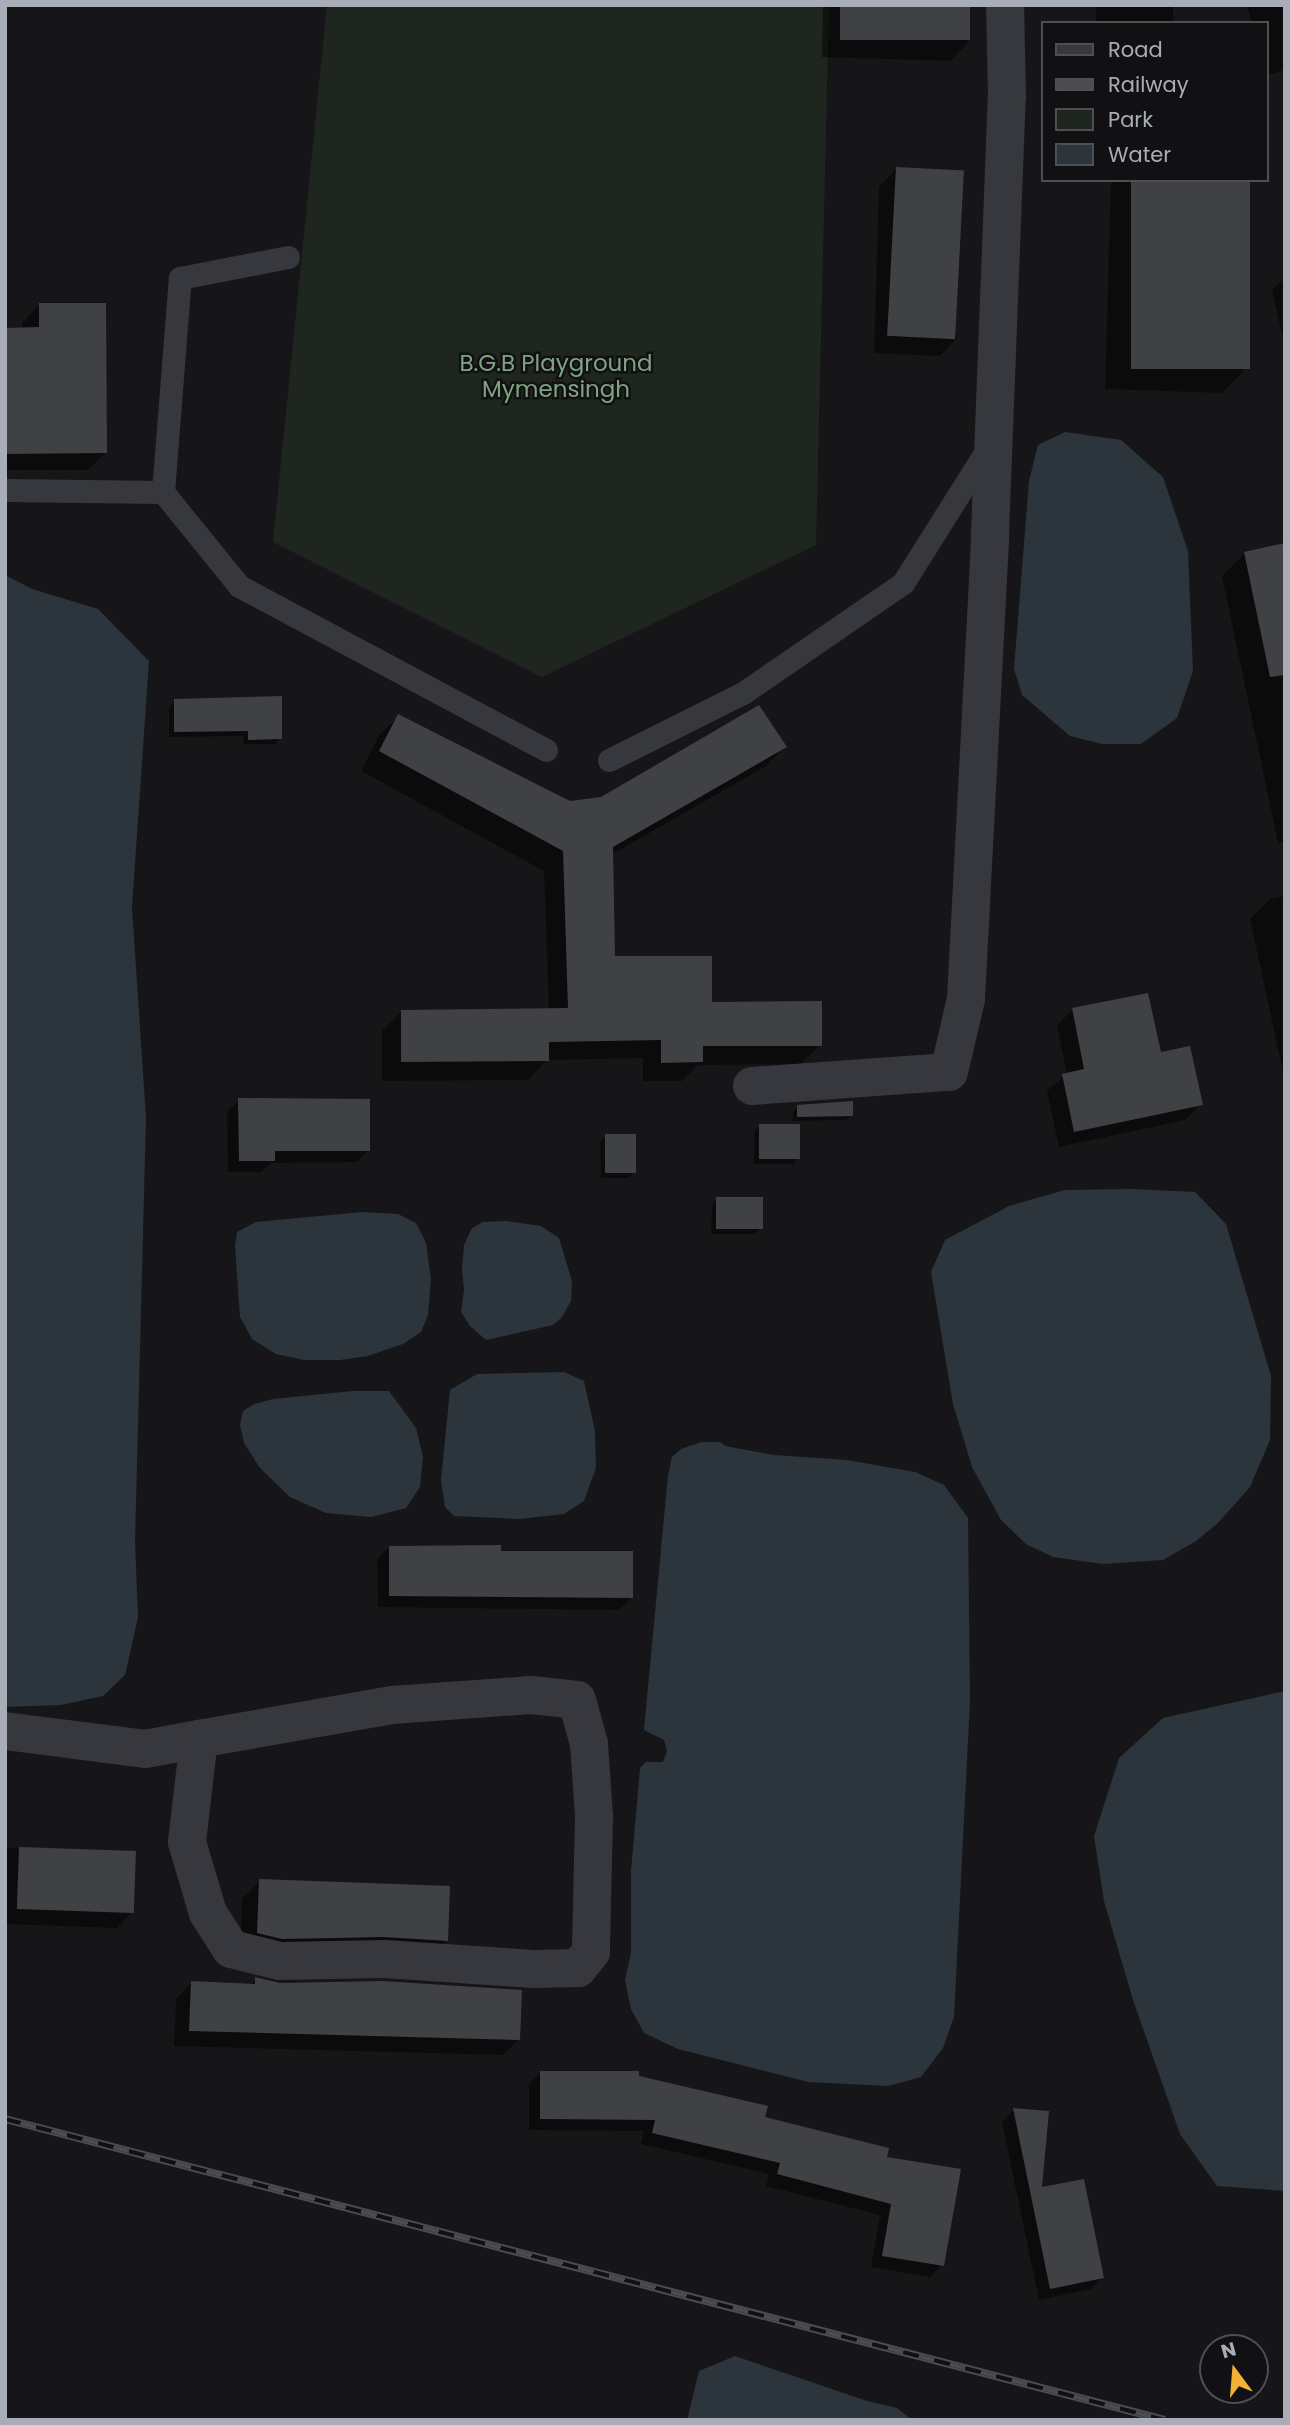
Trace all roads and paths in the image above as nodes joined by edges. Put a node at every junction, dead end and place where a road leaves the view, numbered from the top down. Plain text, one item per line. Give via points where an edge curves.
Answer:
1 (1005, 5) edge
2 (288, 257) dead end
3 (994, 439) junction
4 (5, 490) edge
5 (163, 492) junction
6 (546, 750) dead end
7 (609, 760) dead end
8 (752, 1086) dead end
9 (5, 1731) edge
10 (199, 1739) junction

1 - 3 street via 1007,97
2 - 5 lane via 180,278
3 - 7 lane via 903,583 743,693
3 - 8 street via 966,999 949,1072
4 - 5 lane
5 - 6 lane via 239,586
9 - 10 street via 145,1749
10 - 10 street via 392,1705 531,1695 577,1700 589,1744 594,1816 591,1952 578,1968 534,1969 384,1959 280,1961 231,1949 208,1913 187,1842

